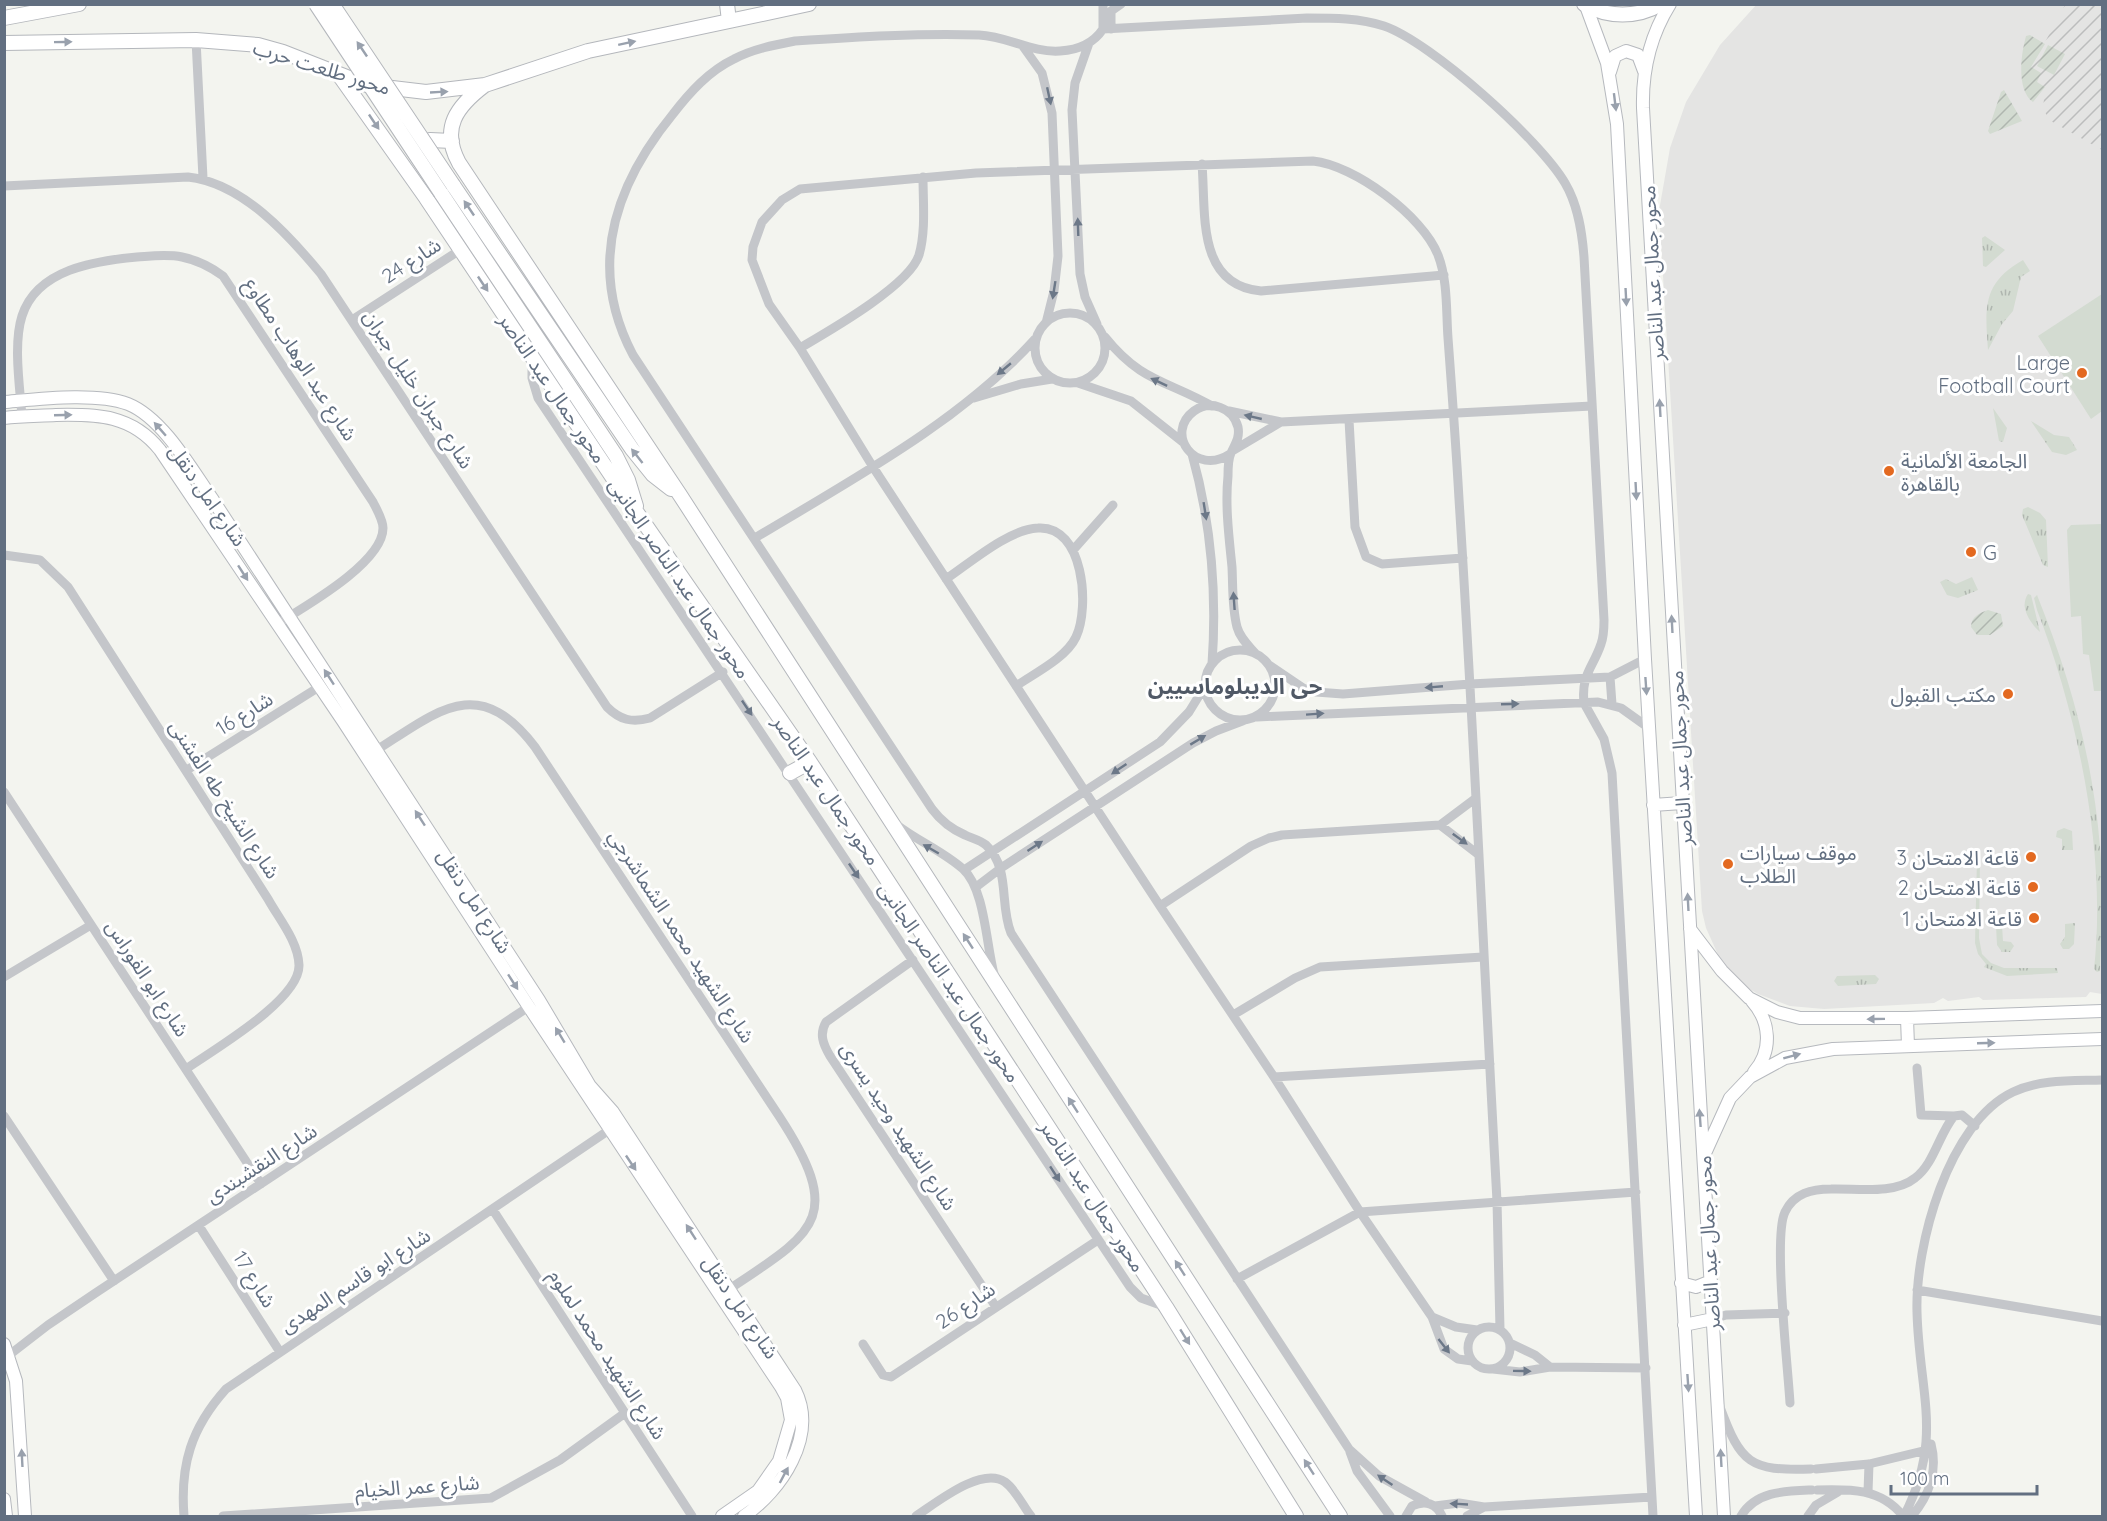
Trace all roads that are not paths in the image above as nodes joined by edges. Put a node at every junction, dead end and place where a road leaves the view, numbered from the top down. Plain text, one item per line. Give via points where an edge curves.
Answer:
1 (79, 4) edge
2 (316, 4) edge
3 (332, 4) edge
4 (727, 4) edge
5 (779, 4) edge
6 (809, 4) edge
7 (1103, 4) edge
8 (1121, 4) edge
9 (1661, 4) edge
10 (1670, 4) edge
11 (1585, 5) edge
12 (794, 7) junction
13 (4, 18) edge
14 (729, 21) junction
15 (1107, 29) junction
16 (196, 40) junction
17 (4, 43) edge
18 (1089, 43) junction
19 (1022, 45) junction
20 (1645, 72) junction
21 (1610, 73) junction
22 (339, 75) junction
23 (485, 85) junction
24 (452, 141) junction
25 (403, 164) junction
26 (1202, 164) junction
27 (1076, 168) junction
28 (1056, 169) junction
29 (923, 177) junction
30 (203, 178) junction
31 (4, 186) edge
32 (460, 250) junction
33 (1444, 275) junction
34 (352, 320) junction
35 (1046, 322) junction
36 (1097, 324) junction
37 (1104, 336) junction
38 (1035, 339) junction
39 (800, 348) junction
40 (532, 358) junction
41 (1052, 380) junction
42 (1078, 383) junction
43 (972, 399) junction
44 (21, 401) junction
45 (4, 402) edge
46 (1212, 406) junction
47 (1592, 406) junction
48 (1226, 410) junction
49 (1454, 414) junction
50 (22, 417) junction
51 (4, 418) edge
52 (1350, 420) junction
53 (1281, 422) junction
54 (1184, 443) junction
55 (1232, 452) junction
56 (1192, 454) junction
57 (873, 467) junction
58 (680, 495) junction
59 (1113, 505) dead end
60 (637, 512) junction
61 (755, 538) junction
62 (1074, 549) junction
63 (4, 555) edge
64 (1463, 558) junction
65 (946, 579) junction
66 (289, 616) junction
67 (277, 624) junction
68 (1255, 653) junction
69 (1645, 659) junction
70 (1212, 664) junction
71 (1269, 665) junction
72 (723, 672) junction
73 (1610, 677) junction
74 (1584, 679) junction
75 (1470, 684) junction
76 (1016, 686) junction
77 (1205, 686) junction
78 (319, 687) junction
79 (1584, 703) junction
80 (1612, 704) junction
81 (1471, 706) junction
82 (1257, 717) junction
83 (1245, 720) junction
84 (1649, 729) junction
85 (372, 754) junction
86 (810, 762) junction
87 (187, 770) junction
88 (789, 773) junction
89 (4, 792) edge
90 (1085, 792) junction
91 (1476, 798) junction
92 (1682, 803) junction
93 (1653, 804) junction
94 (1095, 807) junction
95 (890, 820) junction
96 (1440, 825) junction
97 (992, 853) junction
98 (1479, 855) junction
99 (1001, 868) junction
100 (964, 870) junction
101 (976, 887) junction
102 (1160, 906) junction
103 (91, 925) junction
104 (1689, 929) junction
105 (1483, 957) junction
106 (913, 960) junction
107 (4, 977) edge
108 (998, 988) junction
109 (1749, 998) junction
110 (539, 1000) junction
111 (528, 1007) junction
112 (2103, 1011) edge
113 (1233, 1015) junction
114 (1907, 1018) junction
115 (2103, 1039) edge
116 (1908, 1046) junction
117 (1490, 1065) junction
118 (1917, 1068) dead end
119 (186, 1069) junction
120 (1274, 1077) junction
121 (1750, 1077) junction
122 (2103, 1080) edge
123 (4, 1116) edge
124 (1954, 1116) junction
125 (615, 1126) junction
126 (1975, 1126) junction
127 (1703, 1158) junction
128 (261, 1184) junction
129 (1636, 1192) junction
130 (1497, 1201) junction
131 (493, 1210) junction
132 (1360, 1212) junction
133 (199, 1226) junction
134 (1098, 1240) junction
135 (1237, 1279) junction
136 (114, 1281) junction
137 (1710, 1281) junction
138 (1682, 1283) junction
139 (1917, 1290) junction
140 (725, 1292) junction
141 (996, 1306) junction
142 (1166, 1307) junction
143 (1785, 1313) junction
144 (1431, 1317) junction
145 (1713, 1319) junction
146 (2103, 1321) edge
147 (1684, 1325) junction
148 (1500, 1329) junction
149 (1477, 1330) junction
150 (863, 1344) dead end
151 (1510, 1344) junction
152 (280, 1352) junction
153 (6, 1353) edge
154 (1472, 1361) junction
155 (1550, 1367) junction
156 (1646, 1368) junction
157 (1493, 1369) junction
158 (1718, 1399) junction
159 (1790, 1403) dead end
160 (625, 1413) junction
161 (1928, 1436) junction
162 (1349, 1449) junction
163 (1927, 1450) junction
164 (1869, 1464) junction
165 (1800, 1469) junction
166 (1801, 1490) junction
167 (1842, 1490) junction
168 (1868, 1492) junction
169 (1652, 1497) junction
170 (4, 1498) edge
171 (1287, 1502) junction
172 (1430, 1504) junction
173 (1484, 1507) junction
174 (6, 1516) edge
175 (25, 1516) edge
176 (184, 1516) edge
177 (223, 1516) edge
178 (692, 1516) edge
179 (722, 1516) edge
180 (744, 1516) edge
181 (916, 1516) edge
182 (1031, 1516) edge
183 (1285, 1516) edge
184 (1296, 1516) edge
185 (1340, 1516) edge
186 (1390, 1516) edge
187 (1406, 1516) edge
188 (1442, 1516) edge
189 (1467, 1516) edge
190 (1653, 1516) edge
191 (1696, 1516) edge
192 (1724, 1516) edge
193 (1742, 1516) edge
194 (1808, 1516) edge
195 (1904, 1516) edge
196 (1912, 1516) edge

1 - 13 main road
2 - 60 main road, bridge via 616,456
58 -> 3 main road, bridge via 638,458
4 - 14 main road
5 - 12 main road
6 - 12 main road, محور طلعت حرب
7 - 15 street
8 - 15 street via 1111,11
9 - 11 main road via 1628,15 1600,12
10 - 20 main road, محور جمال عبد الناصر via 1655,33
11 - 21 main road, محور جمال عبد الناصر
12 - 14 main road, محور طلعت حرب
23 -> 14 main road, محور طلعت حرب via 588,51
15 - 18 street
15 - 47 street via 1335,18 1383,26 1435,55 1529,139 1566,185 1583,243
17 -> 16 main road, محور طلعت حرب
16 - 22 main road, محور طلعت حرب via 258,45
16 - 30 street
18 - 19 street via 1057,51
18 - 27 street via 1073,96
19 -> 28 street via 1047,84
19 - 61 street via 995,36 952,35 795,41 748,53 712,73 691,91 659,131 629,179 617,213 608,268 618,324 633,355
20 - 21 main road via 1641,58 1626,51 1615,56
92 -> 20 main road, محور جمال عبد الناصر via 1642,108
21 -> 69 main road, محور جمال عبد الناصر via 1617,124
22 -> 23 main road, محور طلعت حرب via 397,90 456,91
22 -> 25 main road, محور جمال عبد الناصر
23 - 24 main road via 459,108 452,125
24 - 25 main road via 423,142
24 - 58 main road, محور جمال عبد الناصر via 459,163
25 - 32 main road, محور جمال عبد الناصر
26 - 27 street
26 - 33 street via 1288,160 1338,166 1375,189 1421,229 1436,251
26 - 33 street via 1211,252 1219,271 1236,286 1261,291
27 - 28 street
36 -> 27 street via 1081,280
28 - 29 street
28 -> 35 street via 1058,256
29 - 39 street via 922,233 919,256 913,266 894,286
29 - 39 street via 800,189 782,200 762,222 752,260 769,304
30 - 31 street, شارع جبران خليل جبران via 170,176
30 - 34 street, شارع جبران خليل جبران via 244,200 291,241 321,274
32 - 34 street, شارع 24
32 -> 40 main road, محور جمال عبد الناصر
33 - 49 street
34 - 72 street, شارع جبران خليل جبران via 607,707 627,720 650,718
35 - 36 street via 1055,316 1077,313
35 - 38 street
36 - 37 street
37 - 42 street via 1102,366 1096,374
46 -> 37 street via 1146,376 1119,355
38 - 41 street via 1035,355
38 -> 43 street
39 - 57 street
40 - 60 main road, محور جمال عبد الناصر
40 - 72 street, محور جمال عبد الناصر الجانبى via 538,398
41 - 42 street
41 - 43 street via 1021,384
42 - 54 street via 1131,401
43 - 57 street
44 - 45 main road, شارع امل دنقل
44 - 50 street, شارع عبد الوهاب مطاوع
66 -> 44 main road, شارع امل دنقل via 213,500 154,422 130,405 115,400
44 - 66 street, شارع عبد الوهاب مطاوع via 22,317 37,292 49,282 85,264 171,255 199,262 223,276 367,492 382,523 380,540 364,564
46 - 48 street
46 - 54 street via 1195,410 1188,417
47 - 49 street
47 - 74 street via 1604,627 1602,642
53 -> 48 street
48 - 55 street via 1237,424 1237,442
49 - 52 street
49 - 64 street
50 - 51 main road, شارع امل دنقل
50 -> 67 main road, شارع امل دنقل via 100,415 140,429 176,470
52 - 53 street
52 - 64 street via 1355,527 1366,557 1382,564
53 - 55 street
54 - 56 street
55 - 56 street via 1211,462
68 -> 55 street via 1242,638 1235,615 1227,492
56 -> 70 street via 1207,528 1214,614
57 - 61 street
57 - 65 street
58 - 95 main road, محور جمال عبد الناصر
59 - 62 street
60 - 86 main road, محور جمال عبد الناصر
61 - 97 street via 932,809 945,824 980,842
62 - 65 street via 1058,532 1029,530 1003,541
62 - 76 street via 1082,615 1076,637 1061,654
63 - 87 street, شارع الشيخ طه الفشنى via 40,560 58,575
64 - 75 street
65 - 76 street
66 - 67 street, شارع عبد الوهاب مطاوع
85 -> 66 main road, شارع امل دنقل
67 - 78 main road, شارع امل دنقل
68 - 70 street via 1232,651
68 - 71 street
69 - 73 street
69 -> 84 main road, محور جمال عبد الناصر
70 - 77 street
75 -> 71 street via 1316,692 1292,682
71 - 82 street via 1275,688 1266,710
72 -> 88 street, محور جمال عبد الناصر الجانبى
73 - 74 street
73 - 80 street
74 - 75 street
74 - 79 street
75 - 81 street
76 - 90 street
77 - 83 street via 1213,708 1222,716
77 -> 90 street via 1170,733
78 - 85 main road, شارع امل دنقل
78 - 87 street, شارع 16
79 - 80 street
81 -> 79 street
79 - 129 street via 1604,739 1612,773
80 - 84 street
82 -> 81 street
81 - 91 street
82 - 83 street
94 -> 83 street via 1205,735
84 - 93 main road, محور جمال عبد الناصر
110 -> 85 main road, شارع امل دنقل
85 -> 111 main road, شارع امل دنقل
85 - 140 street, شارع الشهيد محمد الشماشرجي via 444,710 459,705 482,705 508,718 535,747 786,1126 810,1172 815,1195 811,1224 794,1245
86 - 88 main road
86 - 142 main road, محور جمال عبد الناصر
87 - 119 street, شارع الشيخ طه الفشنى via 290,938 299,967 293,984 274,1005
88 -> 106 street, محور جمال عبد الناصر الجانبى
89 - 103 street, شارع ابو الفوراس
90 - 94 street
90 - 97 street
91 - 96 street
91 - 98 street
92 - 93 main road
104 -> 92 main road, محور جمال عبد الناصر
93 - 138 main road, محور جمال عبد الناصر
99 -> 94 street
94 - 102 street
100 -> 95 street
108 -> 95 main road, محور جمال عبد الناصر
96 -> 98 street
96 - 102 street via 1269,838
97 - 99 street
97 - 100 street
98 - 105 street
99 - 101 street
99 - 135 street via 1003,906 1011,933
100 - 101 street
101 - 108 street
102 - 113 street
103 - 107 street
103 - 119 street, شارع ابو الفوراس
104 - 109 main road
127 -> 104 main road, محور جمال عبد الناصر
105 - 113 street via 1320,967
105 - 117 street
106 -> 134 street, محور جمال عبد الناصر الجانبى
106 - 141 street, شارع الشهيد وحيد يسرى via 826,1022 823,1041
185 -> 108 main road, محور جمال عبد الناصر
114 -> 109 main road via 1800,1018
109 - 121 main road via 1762,1016 1768,1037 1766,1052
110 - 111 street, شارع النقشبندى
125 -> 110 main road, شارع امل دنقل
111 - 125 main road, شارع امل دنقل
111 - 128 street, شارع النقشبندى
112 - 114 main road
113 - 120 street
114 - 116 main road
116 -> 115 main road
121 -> 116 main road via 1799,1054
117 - 120 street
117 - 130 street
118 - 124 street via 1921,1115
119 - 128 street, شارع ابو الفوراس
120 - 132 street
121 - 127 main road via 1730,1098
122 - 126 street via 2029,1086 1996,1104
123 - 136 street
124 - 126 street via 1962,1115
124 - 143 street via 1918,1177 1907,1184 1816,1189 1791,1202 1781,1227
125 - 131 street, شارع ابو قاسم المهدى
125 - 140 main road, شارع امل دنقل
126 - 139 street via 1936,1198 1923,1243
127 - 137 main road, محور جمال عبد الناصر
128 - 133 street, شارع النقشبندى
129 - 130 street
129 - 156 street
130 - 132 street
130 - 148 street
131 - 152 street, شارع ابو قاسم المهدى
131 - 160 street, شارع الشهيد محمد لملوم
132 - 135 street
132 - 144 street
133 - 136 street, شارع النقشبندى
133 - 152 street, شارع 17
134 - 141 street, شارع 26
134 - 142 street, محور جمال عبد الناصر الجانبى via 1135,1294
135 - 162 street
136 - 153 street, شارع النقشبندى
137 - 138 main road via 1696,1287
137 - 145 main road, محور جمال عبد الناصر
138 - 147 main road, محور جمال عبد الناصر
139 - 146 street
139 - 161 street
140 - 179 main road, شارع امل دنقل via 787,1398 791,1420 783,1451 766,1482
180 -> 140 main road, شارع امل دنقل via 781,1482 794,1452 802,1414 798,1396 786,1375
141 - 150 street, شارع 26 via 891,1377 883,1375
142 -> 171 main road, محور جمال عبد الناصر
143 - 145 street
143 - 159 street
144 - 149 street
144 -> 154 street via 1444,1349 1458,1359
145 - 147 main road
145 - 158 main road, محور جمال عبد الناصر
147 -> 191 main road, محور جمال عبد الناصر
148 - 149 street via 1484,1326
148 - 151 street
149 - 154 street via 1468,1344
151 - 155 street via 1536,1355
151 - 157 street via 1507,1360
152 - 176 street, شارع ابو قاسم المهدى via 234,1382 205,1415 185,1467
175 -> 153 main road via 18,1394
154 - 157 street via 1478,1367
155 - 156 street
157 -> 155 street via 1526,1371
156 - 169 street
158 - 165 street via 1735,1443 1750,1461 1771,1469
192 -> 158 main road, محور جمال عبد الناصر
160 - 177 street, شارع عمر الخيام via 560,1460 491,1498
160 - 178 street, شارع الشهيد محمد لملوم
161 - 163 street
161 - 196 street via 1933,1474 1922,1503
172 -> 162 street via 1379,1476
162 - 186 street via 1357,1471
163 - 164 street
163 - 195 street via 1918,1485
164 - 165 street
164 - 168 street
165 - 166 street
166 - 167 street
166 - 193 street via 1759,1498
167 - 168 street
167 - 194 street via 1824,1498
168 - 195 street via 1888,1501
169 - 173 street
169 - 190 street
170 - 174 main road
171 - 183 main road
171 - 184 main road, محور جمال عبد الناصر
173 -> 172 street
172 - 187 street via 1412,1506
172 - 188 street
173 - 189 street
181 - 182 street via 964,1485 993,1478 1011,1488

